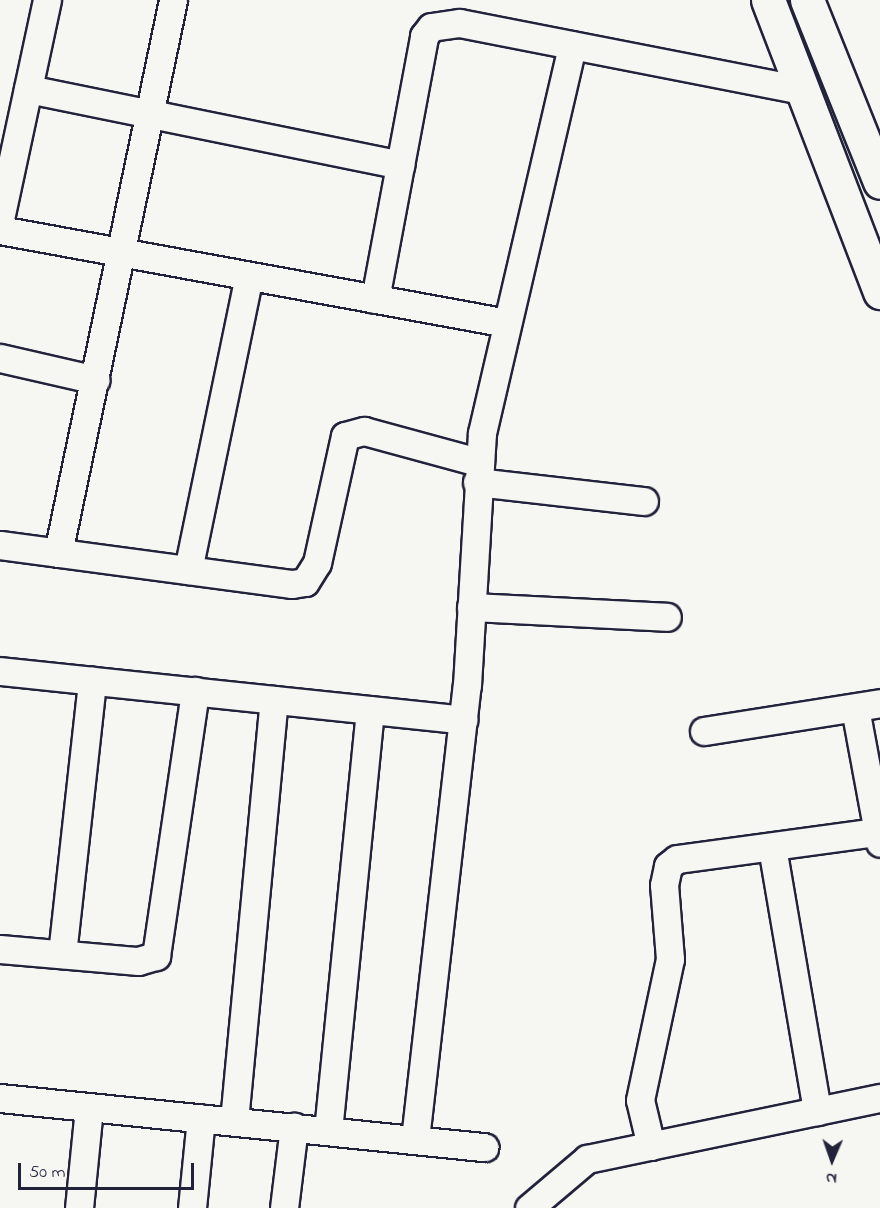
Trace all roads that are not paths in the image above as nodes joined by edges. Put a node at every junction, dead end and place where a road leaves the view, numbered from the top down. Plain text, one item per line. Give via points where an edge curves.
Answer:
1 (47, 0) edge
2 (173, 0) edge
3 (768, 0) edge
4 (807, 0) edge
5 (572, 45) junction
6 (28, 89) junction
7 (803, 90) junction
8 (150, 117) junction
9 (400, 165) junction
10 (880, 182) edge
11 (0, 219) edge
12 (0, 230) edge
13 (124, 253) junction
14 (249, 276) junction
15 (880, 292) edge
16 (375, 299) junction
17 (507, 324) junction
18 (0, 358) edge
19 (96, 380) junction
20 (478, 472) junction
21 (644, 501) dead end
22 (0, 545) edge
23 (58, 553) junction
24 (188, 570) junction
25 (471, 607) junction
26 (667, 617) dead end
27 (0, 671) edge
28 (92, 681) junction
29 (195, 691) junction
30 (274, 700) junction
31 (868, 706) edge
32 (370, 710) junction
33 (463, 720) junction
34 (704, 731) dead end
35 (879, 838) edge
36 (772, 847) junction
37 (0, 949) edge
38 (62, 954) junction
39 (0, 1098) edge
40 (880, 1098) edge
41 (89, 1107) junction
42 (817, 1111) junction
43 (201, 1118) junction
44 (234, 1121) junction
45 (294, 1127) junction
46 (328, 1131) junction
47 (415, 1139) junction
48 (651, 1146) junction
49 (485, 1147) dead end
50 (79, 1208) edge
51 (192, 1208) edge
52 (284, 1208) edge
53 (530, 1208) edge

1 - 6 street
2 - 8 street
3 - 7 main road
4 - 10 main road
5 - 7 street
5 - 9 street via 460,23 431,27 424,36
5 - 17 street
6 - 8 street
6 - 11 street
7 - 15 main road
8 - 9 street
8 - 13 street
9 - 16 street
12 - 13 street
13 - 14 street
13 - 19 street
14 - 16 street
14 - 24 street
16 - 17 street
17 - 20 street
18 - 19 street
19 - 23 street
20 - 21 street
20 - 24 street via 353,432 340,444 317,563 304,582
20 - 25 street
22 - 23 street
23 - 24 street
25 - 26 street
25 - 33 street
27 - 28 street
28 - 29 street
28 - 38 street
29 - 30 street
29 - 38 street via 161,948 147,961
30 - 32 street
30 - 44 street
31 - 34 street
31 - 35 street
32 - 33 street
32 - 46 street
33 - 47 street
35 - 36 street
36 - 42 street
36 - 48 street via 677,859 668,866 664,885 670,959 640,1100
37 - 38 street
39 - 41 street
40 - 42 street
41 - 43 street
41 - 50 street
42 - 48 street
43 - 44 street
43 - 51 street
44 - 45 street
45 - 46 street
45 - 52 street
46 - 47 street
47 - 49 street
48 - 53 street via 587,1159

